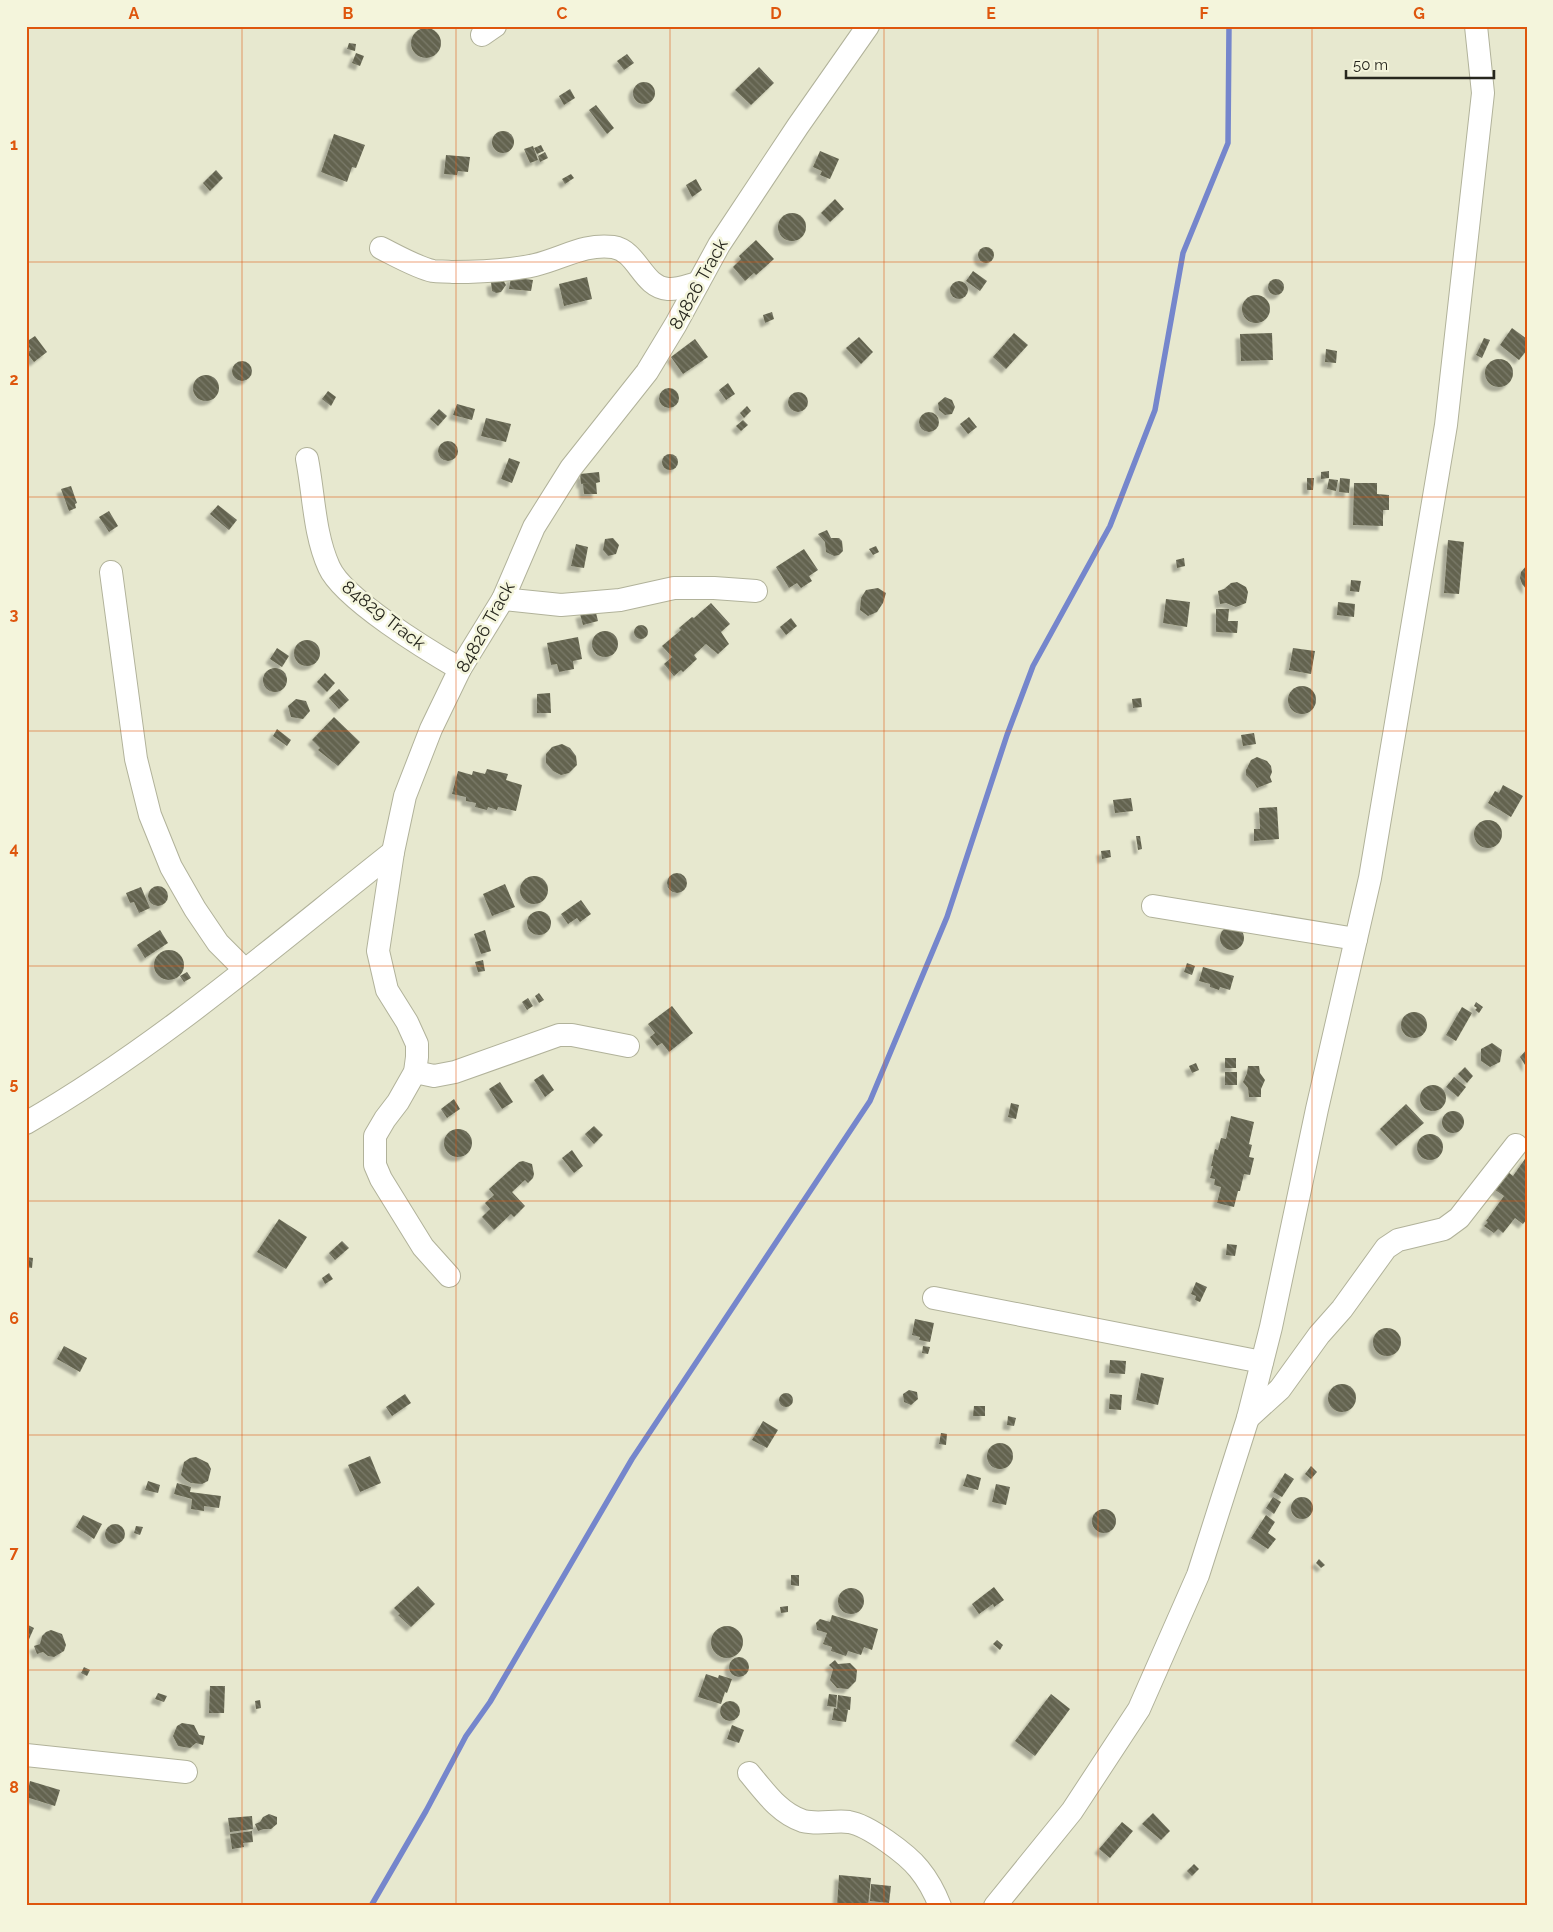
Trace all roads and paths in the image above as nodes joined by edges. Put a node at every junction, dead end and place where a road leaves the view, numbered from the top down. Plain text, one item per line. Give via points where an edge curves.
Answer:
1 (868, 26) edge
2 (1476, 26) edge
3 (380, 248) dead end
4 (698, 283) junction
5 (307, 459) dead end
6 (111, 572) dead end
7 (756, 590) dead end
8 (503, 599) junction
9 (460, 669) junction
10 (393, 852) junction
11 (1153, 906) dead end
12 (1356, 939) junction
13 (245, 970) junction
14 (628, 1046) dead end
15 (415, 1072) junction
16 (26, 1123) edge
17 (1516, 1145) dead end
18 (449, 1276) dead end
19 (934, 1298) dead end
20 (1262, 1362) junction
21 (1248, 1418) junction
22 (26, 1755) edge
23 (186, 1772) dead end
24 (749, 1773) dead end
25 (940, 1906) edge
26 (995, 1906) edge

1 - 4 street, 84826 Track via 719,245
2 - 12 street via 1483,93 1446,425 1370,878
3 - 4 street via 432,271 482,272 536,265 578,250 614,247 631,257 657,286 678,289
4 - 8 street, 84826 Track via 647,372 571,468 540,518
5 - 9 street, 84829 Track via 319,536 329,569 342,586 369,609
6 - 13 street via 136,759 150,815 170,867 195,909 218,943
7 - 8 street via 674,588 620,600 561,605
8 - 9 street, 84826 Track
9 - 10 street, 84826 Track via 431,729 405,796
10 - 13 street
10 - 15 street, 84826 Track via 378,951 387,990 417,1044
11 - 12 street
12 - 20 street
13 - 16 street via 163,1034 66,1100
14 - 15 street via 559,1035 455,1072 434,1076
15 - 18 street, 84826 Track via 375,1136 375,1165 423,1247
17 - 21 street via 1460,1218 1444,1229 1398,1240 1386,1248 1280,1389
19 - 20 street
20 - 21 street
21 - 26 street via 1198,1575 1139,1709 1072,1811
22 - 23 street
24 - 25 street via 775,1805 788,1814 815,1823 840,1821 860,1825 891,1845 919,1868

